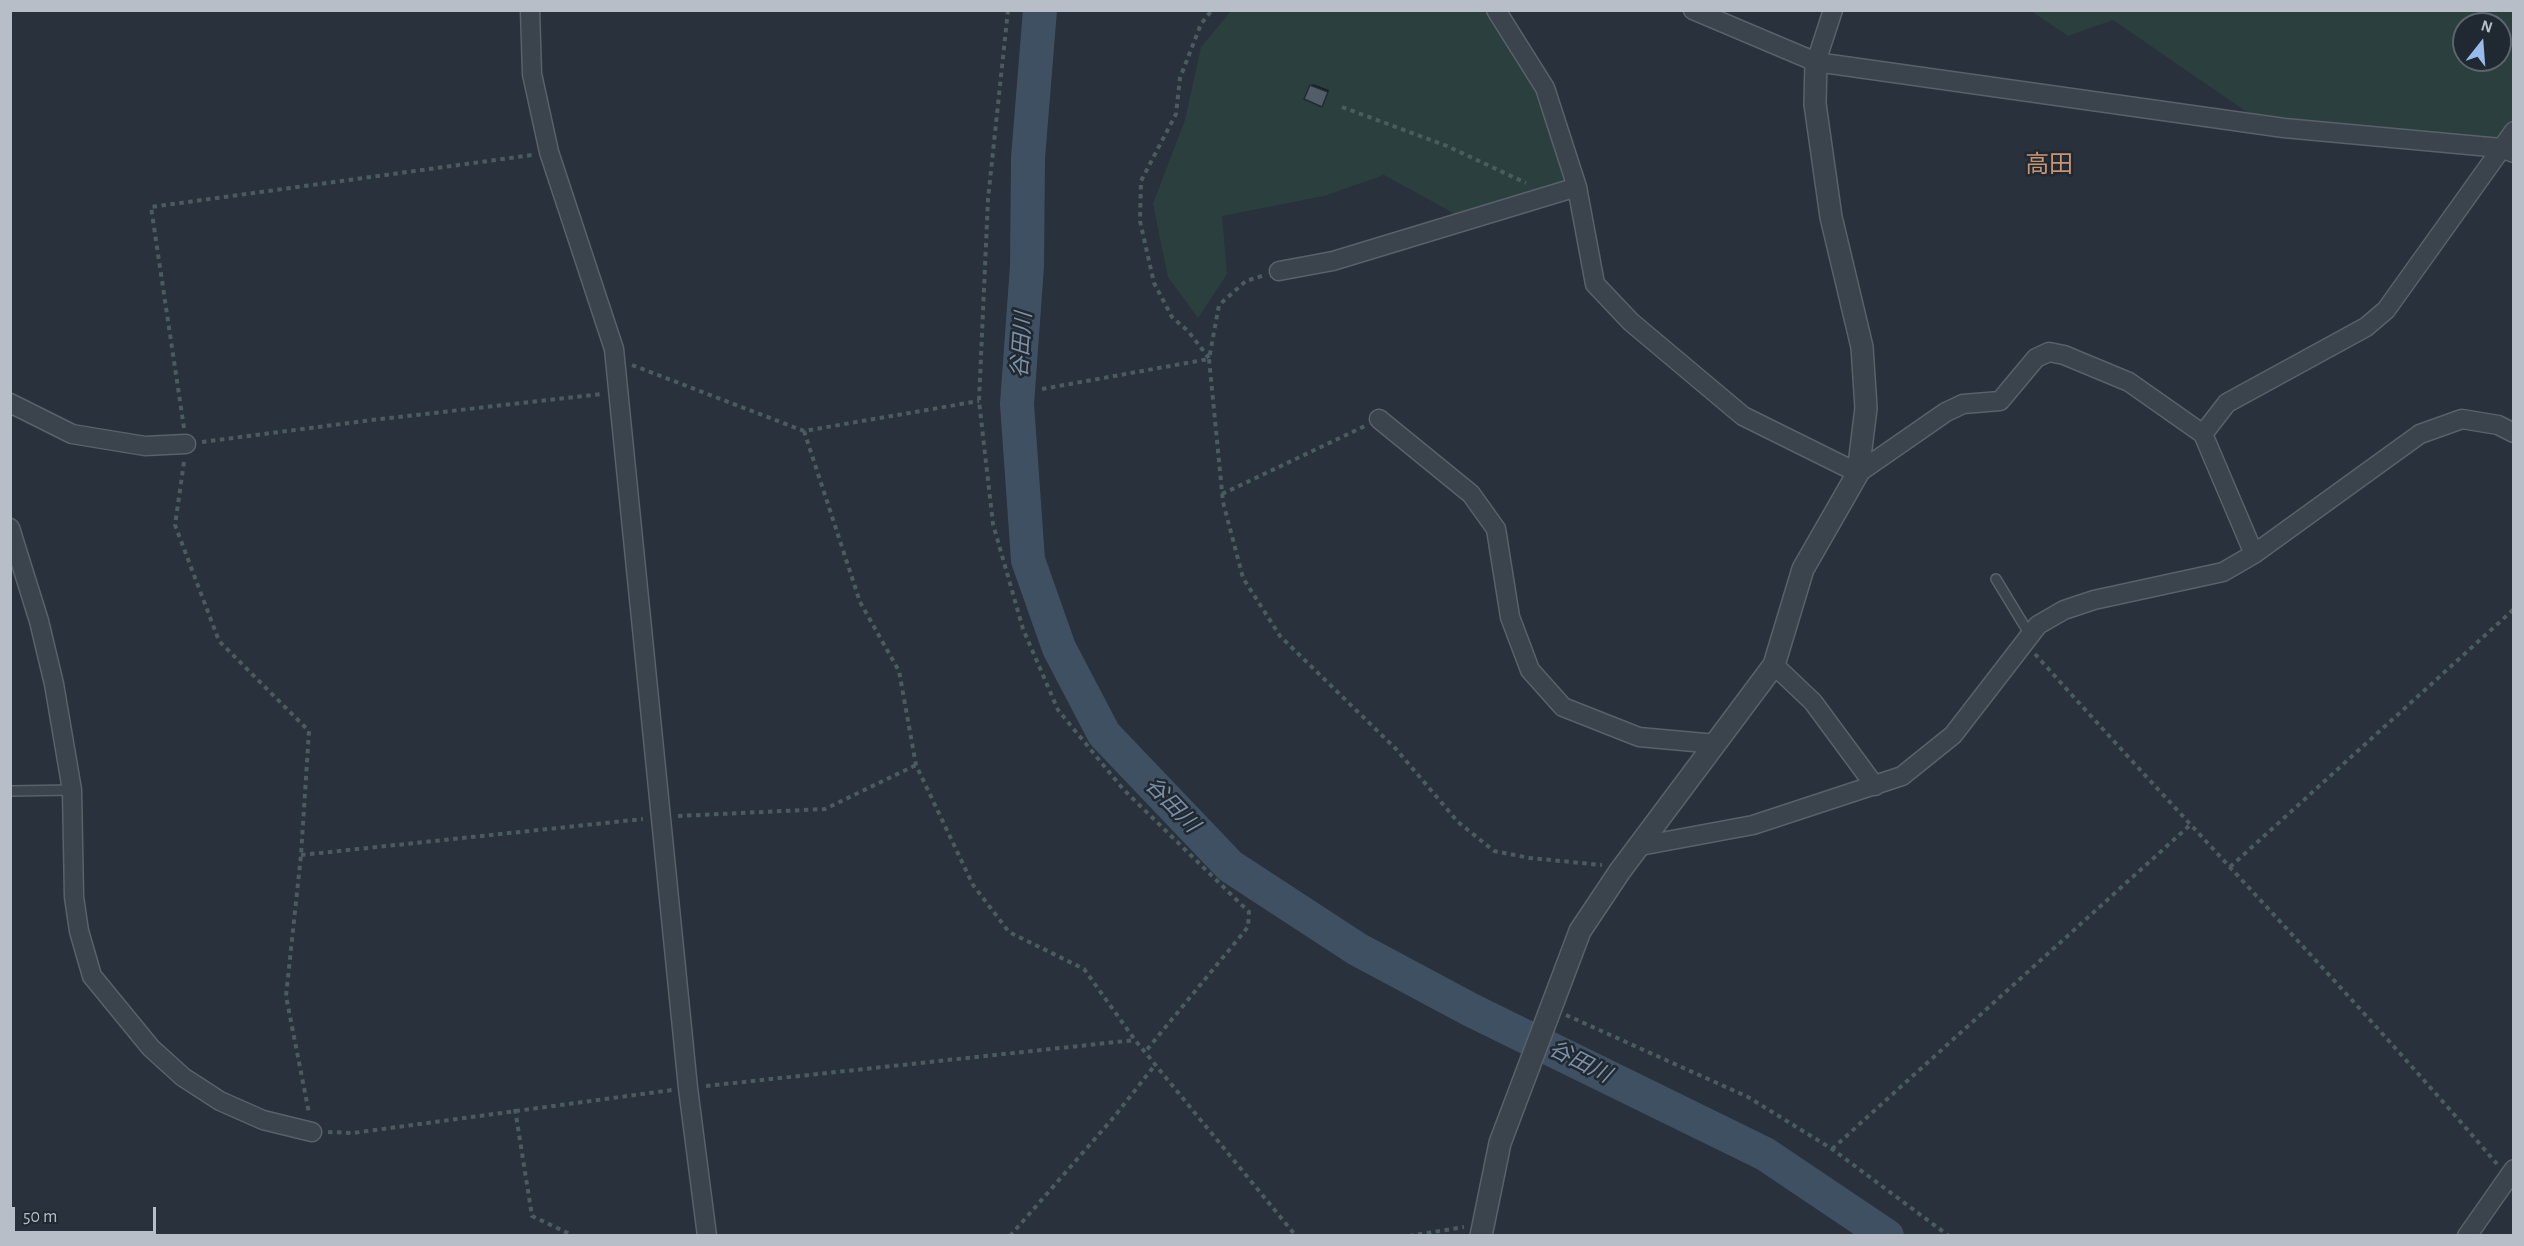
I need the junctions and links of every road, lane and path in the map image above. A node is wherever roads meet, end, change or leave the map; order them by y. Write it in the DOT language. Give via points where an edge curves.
graph roads {
  1 [pos="530,10"];
  2 [pos="1008,10"];
  3 [pos="1212,10"];
  4 [pos="1496,10"];
  5 [pos="1693,10"];
  6 [pos="1833,10"];
  7 [pos="1816,62"];
  8 [pos="1342,107"];
  9 [pos="2514,131"];
  10 [pos="2507,151"];
  11 [pos="549,152"];
  12 [pos="1577,186"];
  13 [pos="1551,195"];
  14 [pos="1279,272"];
  15 [pos="614,349"];
  16 [pos="1209,359"];
  17 [pos="1042,389"];
  18 [pos="618,392"];
  19 [pos="979,401"];
  20 [pos="10,403"];
  21 [pos="1379,419"];
  22 [pos="804,431"];
  23 [pos="2514,433"];
  24 [pos="2203,434"];
  25 [pos="186,444"];
  26 [pos="1858,473"];
  27 [pos="1222,494"];
  28 [pos="10,528"];
  29 [pos="2254,554"];
  30 [pos="1996,579"];
  31 [pos="2514,609"];
  32 [pos="2028,639"];
  33 [pos="1774,665"];
  34 [pos="1716,744"];
  35 [pos="916,765"];
  36 [pos="1875,786"];
  37 [pos="72,790"];
  38 [pos="10,791"];
  39 [pos="660,817"];
  40 [pos="2189,825"];
  41 [pos="1640,846"];
  42 [pos="301,855"];
  43 [pos="2230,867"];
  44 [pos="1620,871"];
  45 [pos="1552,1009"];
  46 [pos="1135,1040"];
  47 [pos="1145,1052"];
  48 [pos="1156,1065"];
  49 [pos="688,1088"];
  50 [pos="515,1109"];
  51 [pos="312,1132"];
  52 [pos="1832,1149"];
  53 [pos="2512,1176"];
  54 [pos="1481,1230"];
  55 [pos="574,1236"];
  56 [pos="707,1236"];
  57 [pos="1010,1236"];
  58 [pos="1296,1236"];
  59 [pos="1409,1236"];
  60 [pos="1949,1236"];
  61 [pos="2467,1236"];
  1 -- 11 [label="street" via="532,74"];
  2 -- 19 [label="path" via="988,199"];
  3 -- 16 [label="path" via="1201,24 1180,78 1176,114 1141,181 1140,221 1154,283 1172,317"];
  4 -- 12 [label="street" via="1545,88"];
  5 -- 7 [label="street"];
  6 -- 7 [label="street"];
  7 -- 10 [label="street" via="2284,128"];
  7 -- 26 [label="street" via="1815,104 1831,217 1862,347 1866,408"];
  8 -- 13 [label="path" via="1447,146"];
  9 -- 10 [label="street"];
  10 -- 24 [label="street" via="2386,310 2366,327 2226,404"];
  11 -- 15 [label="street"];
  11 -- 25 [label="path" via="151,207"];
  12 -- 13 [label="street"];
  12 -- 26 [label="street" via="1595,285 1630,322 1743,416"];
  13 -- 14 [label="street" via="1333,261"];
  14 -- 16 [label="path" via="1246,281 1220,305"];
  15 -- 18 [label="street"];
  15 -- 22 [label="path" via="627,363"];
  16 -- 17 [label="path"];
  16 -- 27 [label="path"];
  18 -- 25 [label="path"];
  18 -- 39 [label="street"];
  19 -- 22 [label="path"];
  19 -- 47 [label="path" via="993,524 1023,628 1058,710 1123,789 1249,912 1248,927"];
  20 -- 25 [label="street" via="72,434 145,446"];
  21 -- 27 [label="path"];
  21 -- 34 [label="street" via="1471,494 1496,529 1510,617 1530,670 1563,707 1639,737"];
  22 -- 35 [label="path" via="861,602 899,671"];
  23 -- 29 [label="street" via="2498,425 2462,419 2420,434"];
  24 -- 26 [label="street" via="2129,382 2049,352 2036,358 2000,401 1963,404 1946,412"];
  24 -- 29 [label="street"];
  25 -- 42 [label="path" via="175,525 219,641 309,731"];
  26 -- 33 [label="street" via="1803,569"];
  27 -- 44 [label="path" via="1243,578 1280,636 1396,749 1458,822 1494,851 1594,863"];
  28 -- 37 [label="street" via="54,684"];
  29 -- 32 [label="street" via="2223,572 2104,597 2064,610 2038,626"];
  30 -- 32 [label="lane"];
  31 -- 43 [label="path"];
  32 -- 36 [label="street" via="1953,735 1902,776"];
  32 -- 40 [label="path"];
  33 -- 34 [label="street"];
  33 -- 36 [label="street" via="1813,702"];
  34 -- 41 [label="street"];
  35 -- 39 [label="path" via="825,809"];
  35 -- 46 [label="path" via="973,885 1008,932 1084,969"];
  36 -- 41 [label="street" via="1753,825"];
  37 -- 38 [label="lane"];
  37 -- 51 [label="street" via="74,897 92,976 151,1048 183,1077 220,1101 263,1120"];
  39 -- 42 [label="path"];
  39 -- 49 [label="street"];
  40 -- 43 [label="path"];
  40 -- 52 [label="path"];
  41 -- 44 [label="street"];
  42 -- 51 [label="path" via="286,996"];
  43 -- 53 [label="path"];
  44 -- 45 [label="street" via="1580,931"];
  45 -- 52 [label="path" via="1749,1097"];
  45 -- 54 [label="street" via="1500,1143"];
  46 -- 47 [label="path"];
  46 -- 49 [label="path"];
  47 -- 48 [label="path"];
  48 -- 57 [label="path"];
  48 -- 58 [label="path"];
  49 -- 50 [label="path"];
  49 -- 56 [label="street"];
  50 -- 51 [label="path" via="353,1133"];
  50 -- 55 [label="path" via="532,1216"];
  52 -- 60 [label="path"];
  53 -- 61 [label="street"];
  54 -- 59 [label="path"];
}
